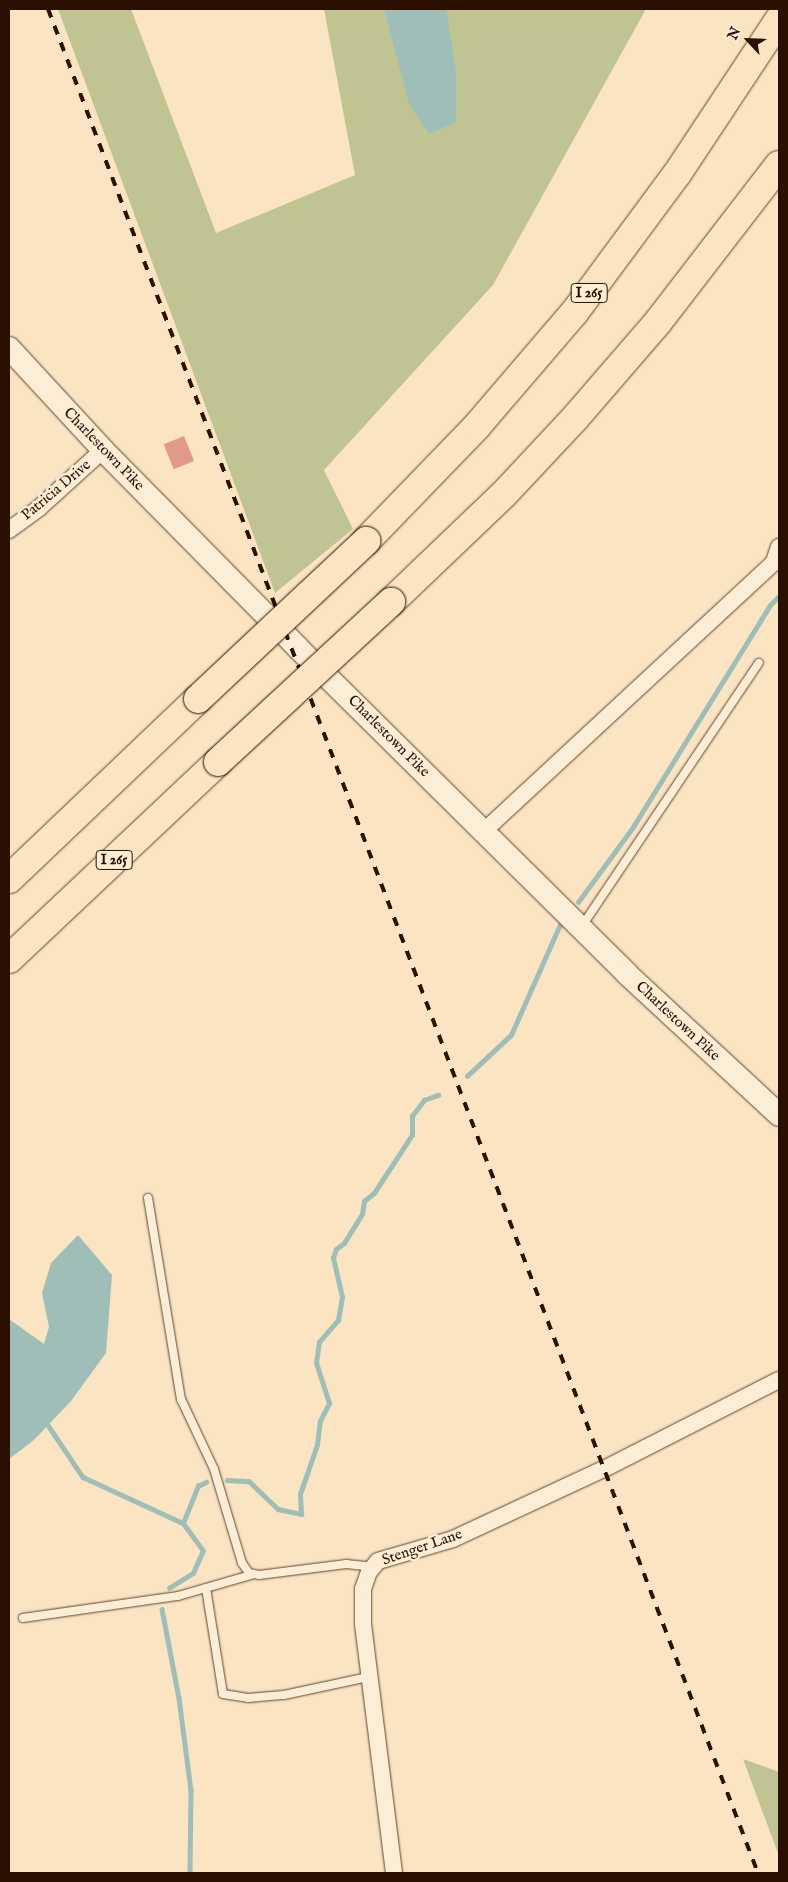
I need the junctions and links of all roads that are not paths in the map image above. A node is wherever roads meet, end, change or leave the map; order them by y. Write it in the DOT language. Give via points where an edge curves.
graph roads {
  1 [pos="779,20"];
  2 [pos="779,166"];
  3 [pos="9,348"];
  4 [pos="103,450"];
  5 [pos="9,530"];
  6 [pos="779,547"];
  7 [pos="759,664"];
  8 [pos="484,831"];
  9 [pos="9,879"];
  10 [pos="581,928"];
  11 [pos="9,959"];
  12 [pos="779,1115"];
  13 [pos="148,1198"];
  14 [pos="779,1380"];
  15 [pos="373,1567"];
  16 [pos="254,1574"];
  17 [pos="206,1588"];
  18 [pos="23,1618"];
  19 [pos="368,1677"];
  20 [pos="394,1873"];
  1 -- 9 [label="highway, I 265, bridge" via="677,174 574,313 478,426 366,541"];
  2 -- 11 [label="highway, I 265, bridge" via="658,322 504,494"];
  3 -- 4 [label="street, Charlestown Pike"];
  4 -- 5 [label="street, Patricia Drive" via="39,508"];
  4 -- 8 [label="street, Charlestown Pike"];
  6 -- 8 [label="street" via="774,562"];
  7 -- 10 [label="lane"];
  8 -- 10 [label="street, Charlestown Pike"];
  10 -- 12 [label="street, Charlestown Pike"];
  13 -- 16 [label="lane" via="181,1399 214,1469 242,1563 249,1573"];
  14 -- 15 [label="street, Stenger Lane" via="604,1469 462,1535 395,1554 378,1561"];
  15 -- 16 [label="lane" via="346,1564"];
  15 -- 19 [label="street, Stenger Lane" via="363,1589"];
  16 -- 17 [label="lane"];
  17 -- 18 [label="lane" via="158,1599"];
  17 -- 19 [label="lane" via="223,1694 248,1698 284,1695"];
  19 -- 20 [label="street, Stenger Lane"];
}
